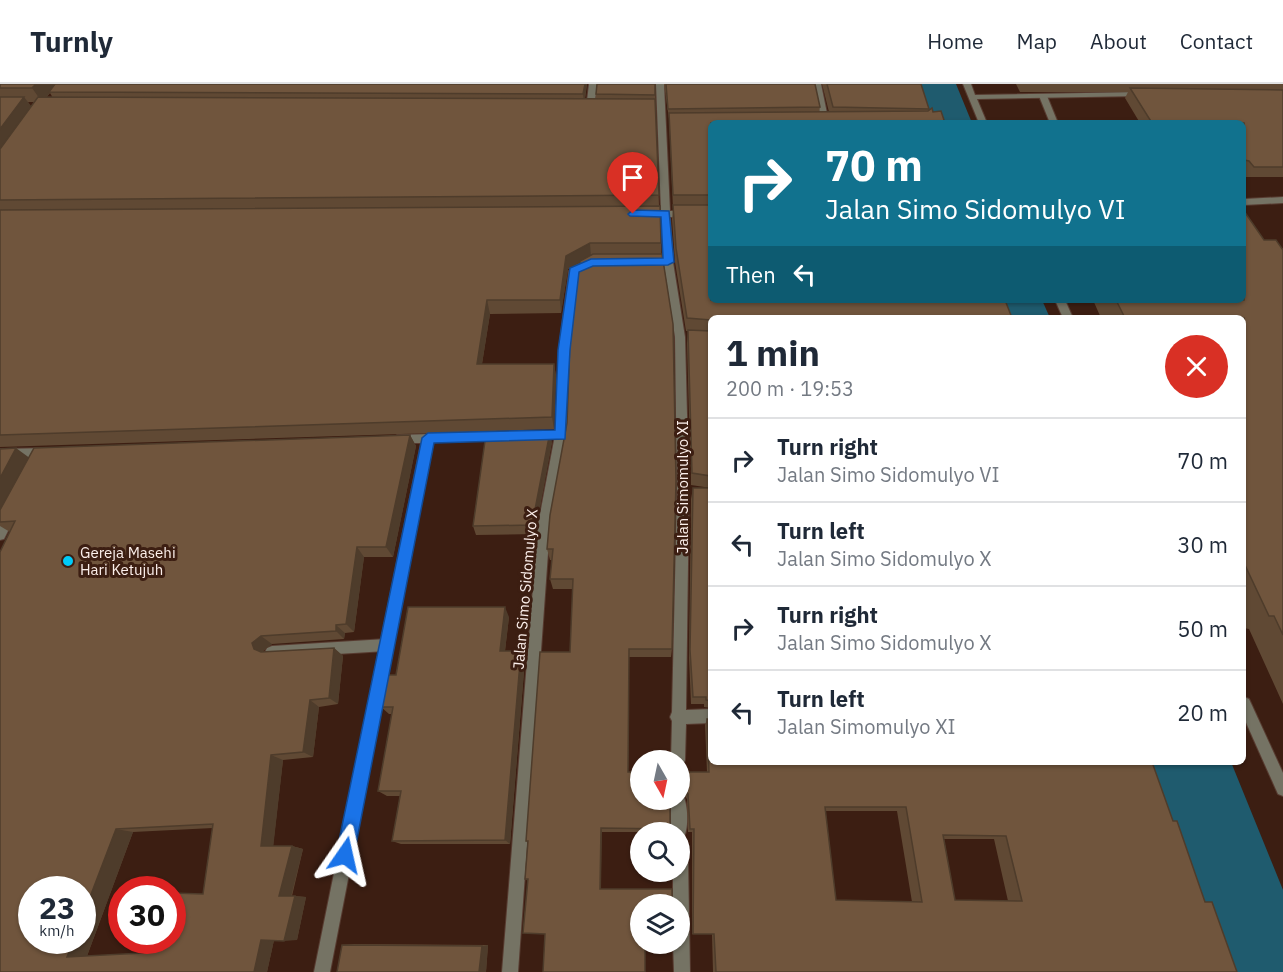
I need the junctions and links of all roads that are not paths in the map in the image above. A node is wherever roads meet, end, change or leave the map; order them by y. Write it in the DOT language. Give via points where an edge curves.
graph roads {
  1 [pos="592,84"];
  2 [pos="660,84"];
  3 [pos="817,84"];
  4 [pos="967,84"];
  5 [pos="1149,94"];
  6 [pos="1042,96"];
  7 [pos="973,97"];
  8 [pos="601,109"];
  9 [pos="648,109"];
  10 [pos="660,109"];
  11 [pos="826,120"];
  12 [pos="982,120"];
  13 [pos="1053,120"];
  14 [pos="660,123"];
  15 [pos="670,123"];
  16 [pos="1283,201"];
  17 [pos="1246,202"];
  18 [pos="665,213"];
  19 [pos="633,214"];
  20 [pos="708,214"];
  21 [pos="636,261"];
  22 [pos="602,262"];
  23 [pos="668,262"];
  24 [pos="517,436"];
  25 [pos="428,438"];
  26 [pos="382,440"];
  27 [pos="0,454"];
  28 [pos="45,456"];
  29 [pos="16,504"];
  30 [pos="0,535"];
  31 [pos="386,645"];
  32 [pos="272,652"];
  33 [pos="1246,708"];
  34 [pos="708,716"];
  35 [pos="677,717"];
  36 [pos="678,750"];
  37 [pos="1283,789"];
  38 [pos="680,882"];
  39 [pos="322,972"];
  40 [pos="510,972"];
  41 [pos="682,972"];
  1 -- 8 [label="street" via="587,109"];
  2 -- 10 [label="street, Jalan Simomulyo XI"];
  3 -- 11 [label="street"];
  4 -- 7 [label="street"];
  5 -- 6 [label="street"];
  6 -- 7 [label="street"];
  6 -- 13 [label="street"];
  7 -- 12 [label="street"];
  9 -- 10 [label="street"];
  10 -- 14 [label="street, Jalan Simomulyo XI"];
  14 -- 15 [label="street"];
  14 -- 18 [label="street, Jalan Simomulyo XI"];
  16 -- 17 [label="street"];
  18 -- 19 [label="street"];
  18 -- 20 [label="street"];
  18 -- 23 [label="street, Jalan Simomulyo XI"];
  21 -- 23 [label="street"];
  22 -- 40 [label="street, Jalan Simo Sidomulyo X" via="574,270 555,435 553,488 544,525"];
  23 -- 35 [label="street, Jalan Simomulyo XI" via="686,337 688,492"];
  24 -- 25 [label="street"];
  25 -- 26 [label="street"];
  25 -- 31 [label="street"];
  27 -- 28 [label="street"];
  29 -- 30 [label="street"];
  31 -- 32 [label="street"];
  31 -- 39 [label="street"];
  33 -- 37 [label="street"];
  34 -- 35 [label="street"];
  35 -- 36 [label="street, Jalan Simomulyo XI"];
  38 -- 41 [label="street"];
}
